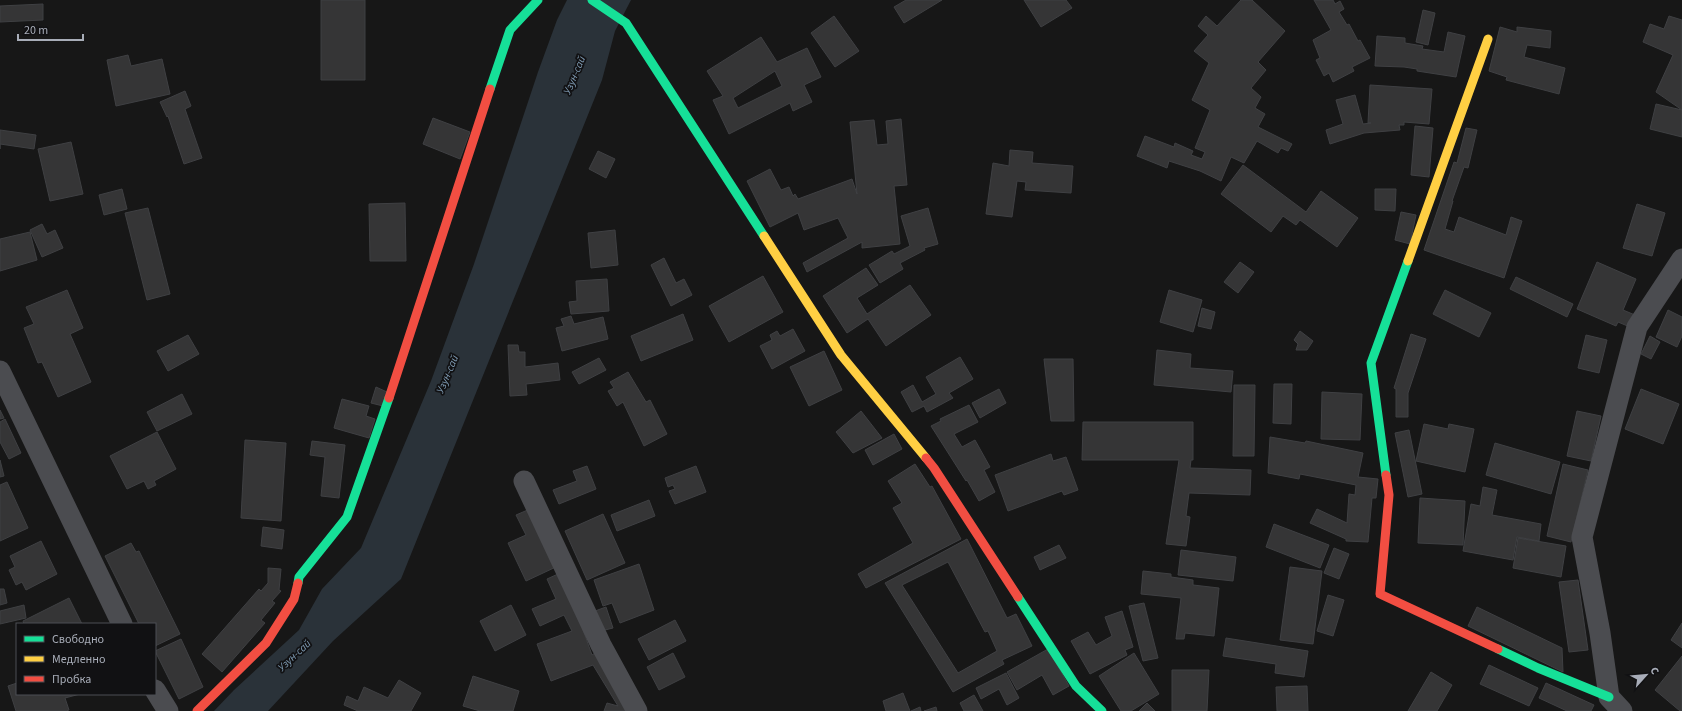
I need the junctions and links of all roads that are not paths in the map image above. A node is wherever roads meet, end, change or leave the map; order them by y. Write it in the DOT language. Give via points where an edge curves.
graph roads {
  1 [pos="538,0"];
  2 [pos="592,0"];
  3 [pos="1488,39"];
  4 [pos="1682,258"];
  5 [pos="0,371"];
  6 [pos="524,481"];
  7 [pos="122,623"];
  8 [pos="156,692"];
  9 [pos="1616,704"];
  10 [pos="168,711"];
  11 [pos="197,711"];
  12 [pos="637,711"];
  13 [pos="1102,711"];
  1 -- 11 [label="street" via="510,30 347,517 299,577 294,599 266,643"];
  2 -- 13 [label="street" via="626,23 841,355 934,468 1076,686"];
  3 -- 9 [label="street" via="1372,363 1389,496 1380,594"];
  4 -- 9 [label="street" via="1637,327 1582,538"];
  5 -- 7 [label="street"];
  6 -- 12 [label="street" via="601,645"];
  8 -- 10 [label="street"];
}
